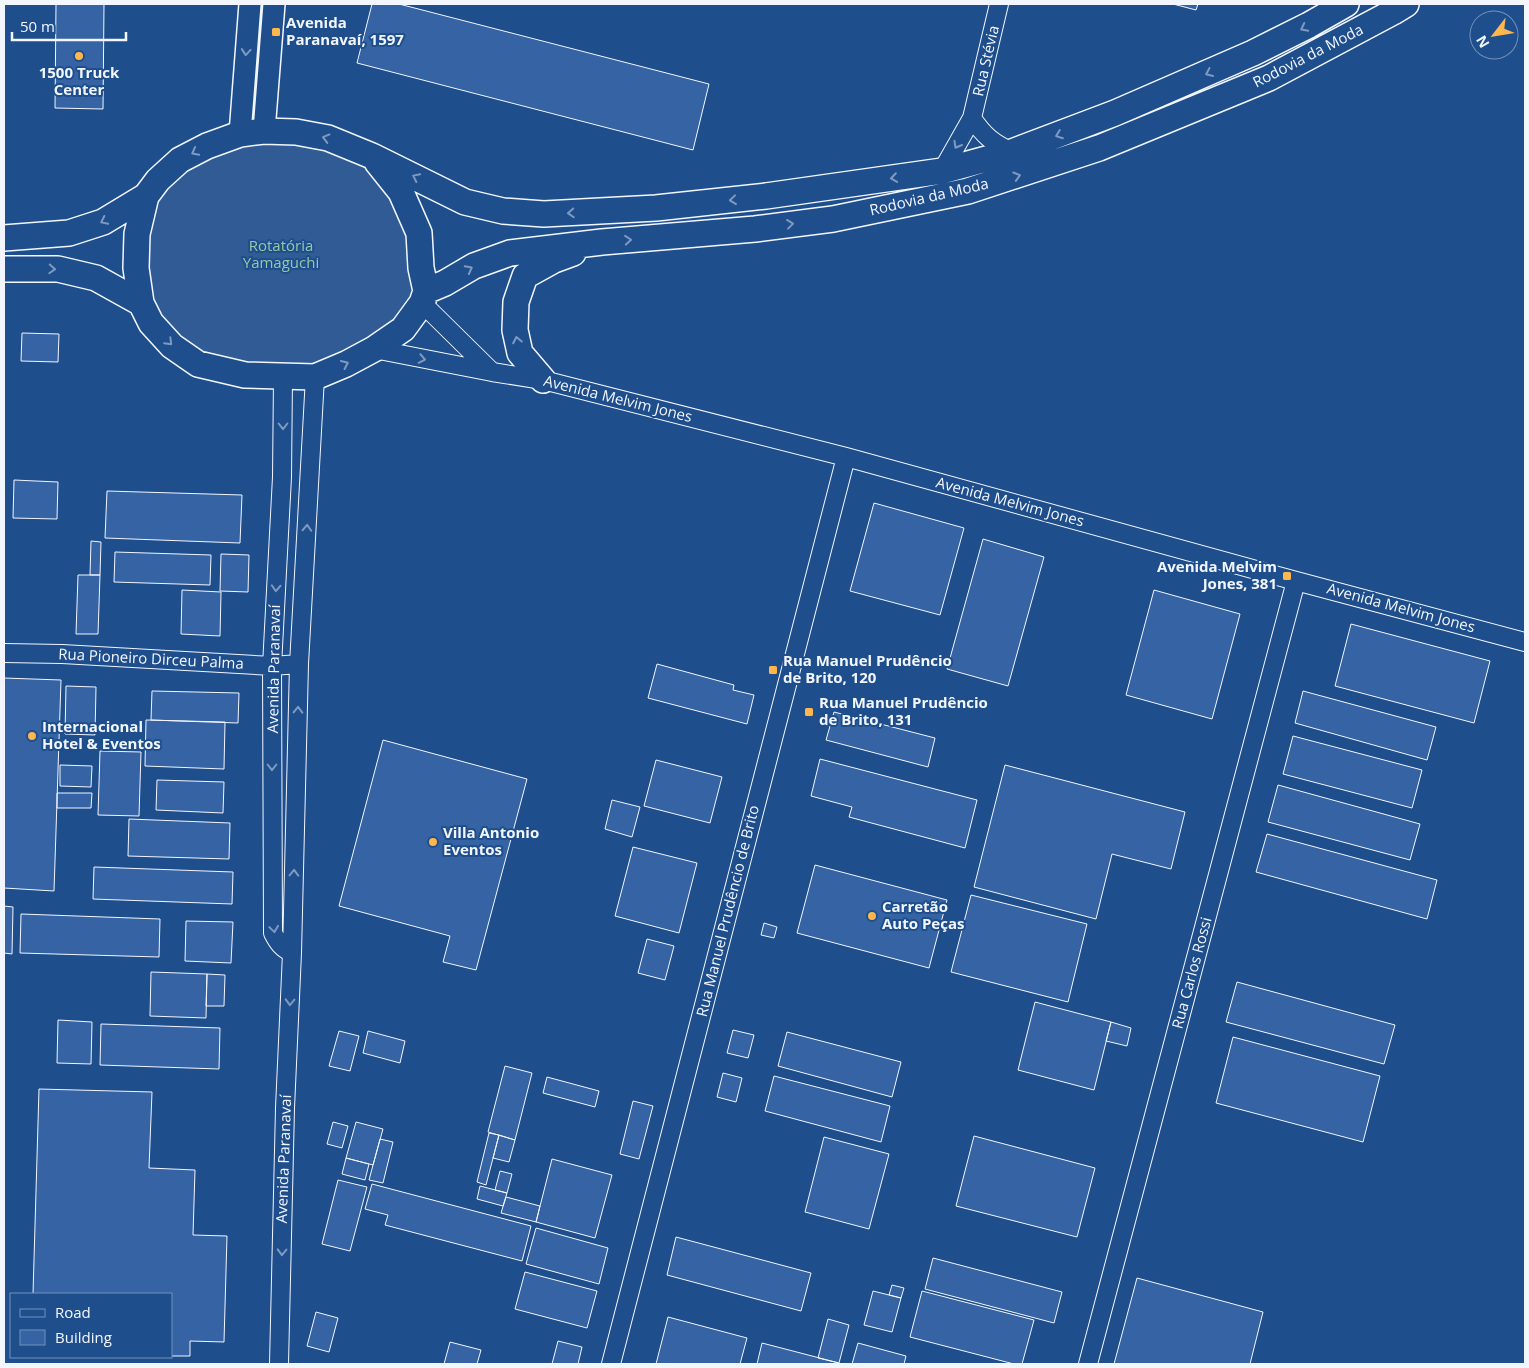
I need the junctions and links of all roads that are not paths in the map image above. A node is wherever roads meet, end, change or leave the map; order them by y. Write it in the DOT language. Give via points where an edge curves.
graph roads {
  1 [pos="250,4"];
  2 [pos="274,4"];
  3 [pos="999,4"];
  4 [pos="1346,4"];
  5 [pos="1406,4"];
  6 [pos="972,118"];
  7 [pos="264,131"];
  8 [pos="240,134"];
  9 [pos="1012,152"];
  10 [pos="372,156"];
  11 [pos="942,171"];
  12 [pos="146,196"];
  13 [pos="4,238"];
  14 [pos="602,242"];
  15 [pos="4,269"];
  16 [pos="424,297"];
  17 [pos="141,303"];
  18 [pos="374,349"];
  19 [pos="492,372"];
  20 [pos="283,377"];
  21 [pos="315,377"];
  22 [pos="543,380"];
  23 [pos="846,457"];
  24 [pos="1296,581"];
  25 [pos="1525,642"];
  26 [pos="4,653"];
  27 [pos="299,664"];
  28 [pos="272,666"];
  29 [pos="292,953"];
  30 [pos="279,1364"];
  31 [pos="611,1364"];
  32 [pos="1088,1364"];
  1 -- 8 [label="main road, one-way"];
  2 -- 7 [label="main road"];
  3 -- 6 [label="street, Rua Stévia"];
  4 -- 9 [label="highway, Rodovia da Moda, one-way" via="1200,77 1115,114"];
  14 -- 5 [label="highway, Rodovia da Moda, one-way" via="823,220 968,191 1099,148 1269,78"];
  6 -- 9 [label="street" via="994,143"];
  6 -- 11 [label="street, Rua Stévia, one-way"];
  7 -- 8 [label="highway"];
  10 -- 7 [label="highway, one-way" via="328,138"];
  8 -- 12 [label="highway, one-way" via="180,160"];
  9 -- 11 [label="highway, Rodovia da Moda"];
  11 -- 10 [label="highway, Rodovia da Moda, one-way" via="656,208 544,214 504,211 465,202"];
  10 -- 16 [label="highway" via="401,192 419,233"];
  12 -- 13 [label="highway, one-way" via="103,222 69,233"];
  12 -- 17 [label="highway" via="137,234 136,268"];
  16 -- 14 [label="highway, Rodovia da Moda, one-way" via="474,266 510,254"];
  22 -- 14 [label="highway, one-way" via="520,352 516,330 516,302 525,276 554,260"];
  15 -- 17 [label="highway, one-way" via="58,269 96,278"];
  16 -- 18 [label="highway" via="403,329"];
  16 -- 19 [label="street"];
  17 -- 20 [label="highway, one-way" via="151,323 172,346 198,364 245,376"];
  18 -- 19 [label="street, Avenida Melvim Jones, one-way"];
  21 -- 18 [label="highway, one-way"];
  19 -- 22 [label="street, Avenida Melvim Jones"];
  20 -- 21 [label="highway"];
  20 -- 28 [label="street, Avenida Paranavaí, one-way" via="282,477"];
  27 -- 21 [label="street, Avenida Paranavaí, one-way"];
  22 -- 23 [label="street, Avenida Melvim Jones"];
  23 -- 24 [label="street, Avenida Melvim Jones"];
  23 -- 31 [label="street, Rua Manuel Prudêncio de Brito"];
  24 -- 25 [label="street, Avenida Melvim Jones"];
  24 -- 32 [label="street, Rua Carlos Rossi"];
  26 -- 28 [label="street, Rua Pioneiro Dirceu Palma"];
  27 -- 28 [label="street, Rua Pioneiro Dirceu Palma"];
  29 -- 27 [label="street, Avenida Paranavaí, one-way"];
  28 -- 29 [label="street, Avenida Paranavaí, one-way" via="273,933 278,943"];
  29 -- 30 [label="street, Avenida Paranavaí, one-way"];
}
